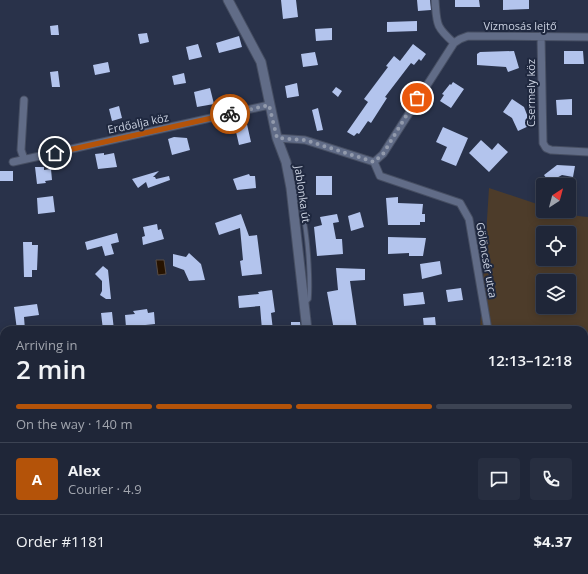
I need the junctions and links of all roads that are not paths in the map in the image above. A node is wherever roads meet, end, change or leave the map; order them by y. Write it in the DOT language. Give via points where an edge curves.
graph roads {
  1 [pos="228,0"];
  2 [pos="435,0"];
  3 [pos="541,36"];
  4 [pos="588,37"];
  5 [pos="454,43"];
  6 [pos="24,100"];
  7 [pos="269,105"];
  8 [pos="277,138"];
  9 [pos="588,152"];
  10 [pos="24,159"];
  11 [pos="13,162"];
  12 [pos="374,162"];
  13 [pos="307,326"];
  14 [pos="487,326"];
  1 -- 7 [label="street, Jablonka út" via="261,62"];
  2 -- 5 [label="street" via="436,24"];
  3 -- 4 [label="street, Vízmosás lejtő"];
  3 -- 5 [label="street, Vízmosás lejtő" via="468,36"];
  3 -- 9 [label="street, Csermely köz" via="543,143 546,148"];
  5 -- 12 [label="street" via="383,154"];
  6 -- 10 [label="street" via="21,150"];
  7 -- 8 [label="street, Jablonka út"];
  7 -- 10 [label="street, Erdőalja köz"];
  8 -- 12 [label="street" via="305,140"];
  8 -- 13 [label="street, Jablonka út" via="286,162 291,188"];
  10 -- 11 [label="street, Erdőalja köz"];
  12 -- 14 [label="street, Gölöncsér utca" via="380,176 460,203 469,219"];
}
